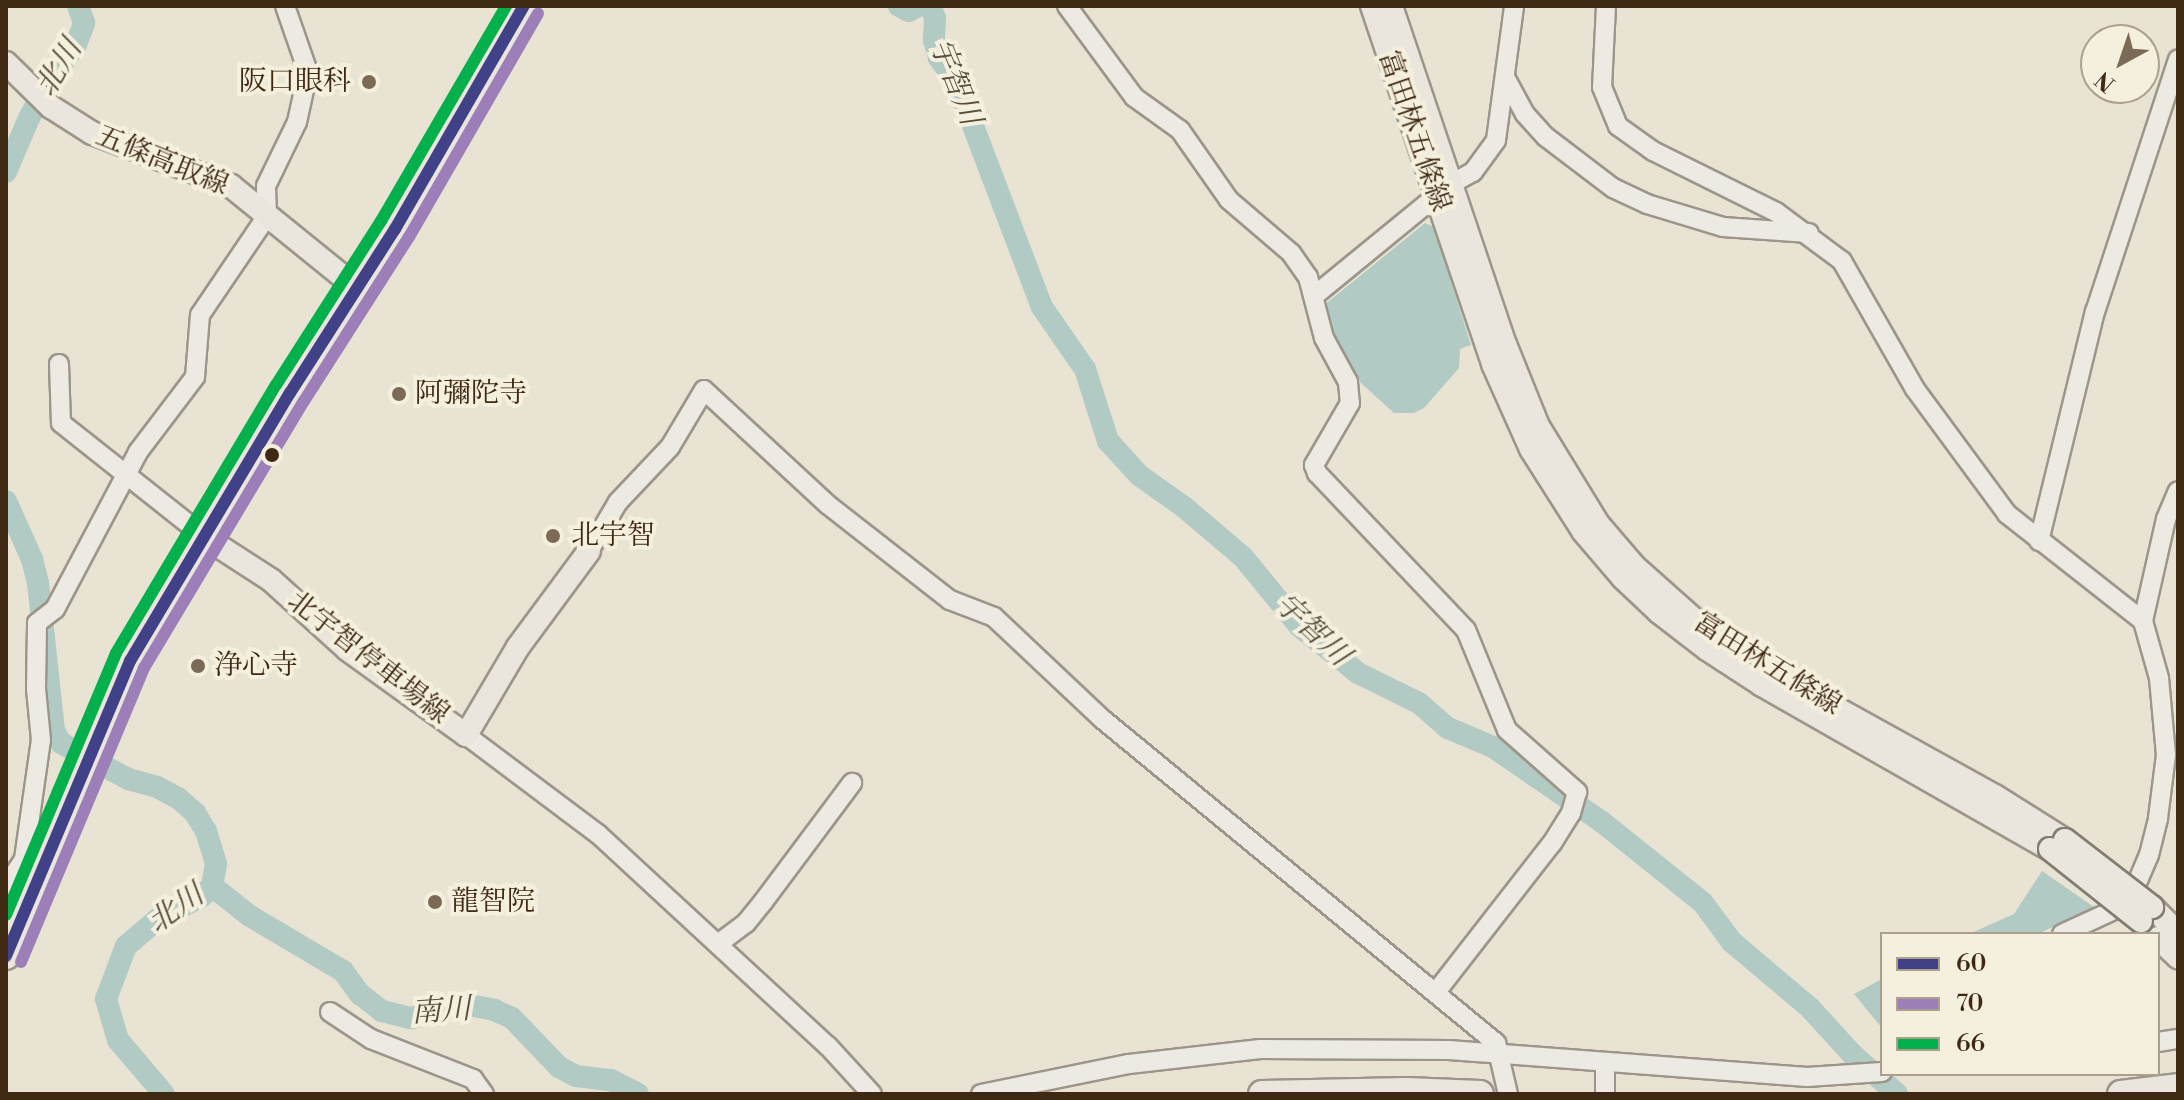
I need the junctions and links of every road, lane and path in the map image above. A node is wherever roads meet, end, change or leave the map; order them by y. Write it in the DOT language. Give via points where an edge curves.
graph roads {
  1 [pos="285,6"];
  2 [pos="524,6"];
  3 [pos="1067,6"];
  4 [pos="1372,6"];
  5 [pos="1391,6"];
  6 [pos="1514,6"];
  7 [pos="1606,6"];
  8 [pos="2178,59"];
  9 [pos="6,63"];
  10 [pos="1505,77"];
  11 [pos="1443,190"];
  12 [pos="267,216"];
  13 [pos="1809,233"];
  14 [pos="357,288"];
  15 [pos="1314,296"];
  16 [pos="59,364"];
  17 [pos="128,477"];
  18 [pos="2178,491"];
  19 [pos="206,538"];
  20 [pos="2039,541"];
  21 [pos="589,551"];
  22 [pos="2143,621"];
  23 [pos="466,735"];
  24 [pos="852,783"];
  25 [pos="6,886"];
  26 [pos="6,892"];
  27 [pos="29,907"];
  28 [pos="2151,925"];
  29 [pos="2066,932"];
  30 [pos="2178,933"];
  31 [pos="2160,936"];
  32 [pos="718,944"];
  33 [pos="6,956"];
  34 [pos="2178,957"];
  35 [pos="1436,992"];
  36 [pos="330,1012"];
  37 [pos="1501,1055"];
  38 [pos="1605,1062"];
  39 [pos="1880,1072"];
  40 [pos="1805,1085"];
  41 [pos="2178,1087"];
  42 [pos="484,1094"];
  43 [pos="872,1094"];
  44 [pos="981,1094"];
  45 [pos="1262,1094"];
  46 [pos="1480,1094"];
  47 [pos="1508,1094"];
  48 [pos="1605,1094"];
  49 [pos="2121,1094"];
  1 -- 12 [label="street" via="308,72 297,122 266,186"];
  2 -- 14 [label="highway"];
  3 -- 15 [label="street" via="1134,97 1180,130 1229,200 1291,253"];
  4 -- 11 [label="main road, 富田林五條線"];
  5 -- 11 [label="main road, 富田林五條線"];
  6 -- 10 [label="street"];
  7 -- 13 [label="street" via="1602,87 1618,126 1653,151"];
  8 -- 20 [label="street" via="2095,312"];
  9 -- 12 [label="main road, 五條高取線" via="43,100 114,143 231,186"];
  10 -- 11 [label="street" via="1496,140 1473,172"];
  10 -- 13 [label="street" via="1525,114 1546,137 1613,188 1723,227"];
  11 -- 15 [label="street"];
  11 -- 28 [label="main road, 富田林五條線, bridge" via="1538,426 1598,524 1634,566 1719,640 1995,796"];
  12 -- 14 [label="main road, 五條高取線"];
  12 -- 17 [label="street" via="200,315 195,377 138,452"];
  13 -- 20 [label="street" via="1842,261 1925,404 2007,514"];
  14 -- 19 [label="highway"];
  15 -- 35 [label="street" via="1324,338 1348,382 1350,403 1314,465 1317,473 1466,630 1507,730 1577,792 1552,843"];
  16 -- 17 [label="street" via="61,423"];
  17 -- 19 [label="street"];
  17 -- 25 [label="street" via="55,609 37,623 41,740 24,859"];
  18 -- 22 [label="street" via="2166,519"];
  19 -- 23 [label="main road, 北宇智停車場線" via="271,580 347,649"];
  19 -- 27 [label="highway" via="130,661"];
  20 -- 22 [label="street"];
  21 -- 23 [label="main road, 北宇智停車場線" via="518,647"];
  21 -- 35 [label="street" via="618,502 670,447 704,390 827,504 950,600 994,617 1101,718"];
  22 -- 29 [label="street" via="2159,678 2166,755 2149,855 2137,883 2116,909"];
  23 -- 32 [label="street" via="598,834"];
  24 -- 32 [label="street" via="746,923"];
  26 -- 27 [label="street"];
  27 -- 33 [label="highway"];
  28 -- 30 [label="main road, 富田林五條線"];
  31 -- 34 [label="main road, 富田林五條線"];
  32 -- 43 [label="street"];
  35 -- 37 [label="street" via="1496,1043"];
  36 -- 42 [label="street" via="371,1039 473,1079"];
  37 -- 38 [label="street"];
  37 -- 44 [label="street" via="1345,1048 1223,1051"];
  37 -- 47 [label="street"];
  38 -- 40 [label="street"];
  38 -- 48 [label="street"];
  39 -- 40 [label="street" via="1832,1076"];
  41 -- 49 [label="highway"];
  45 -- 46 [label="highway"];
}
